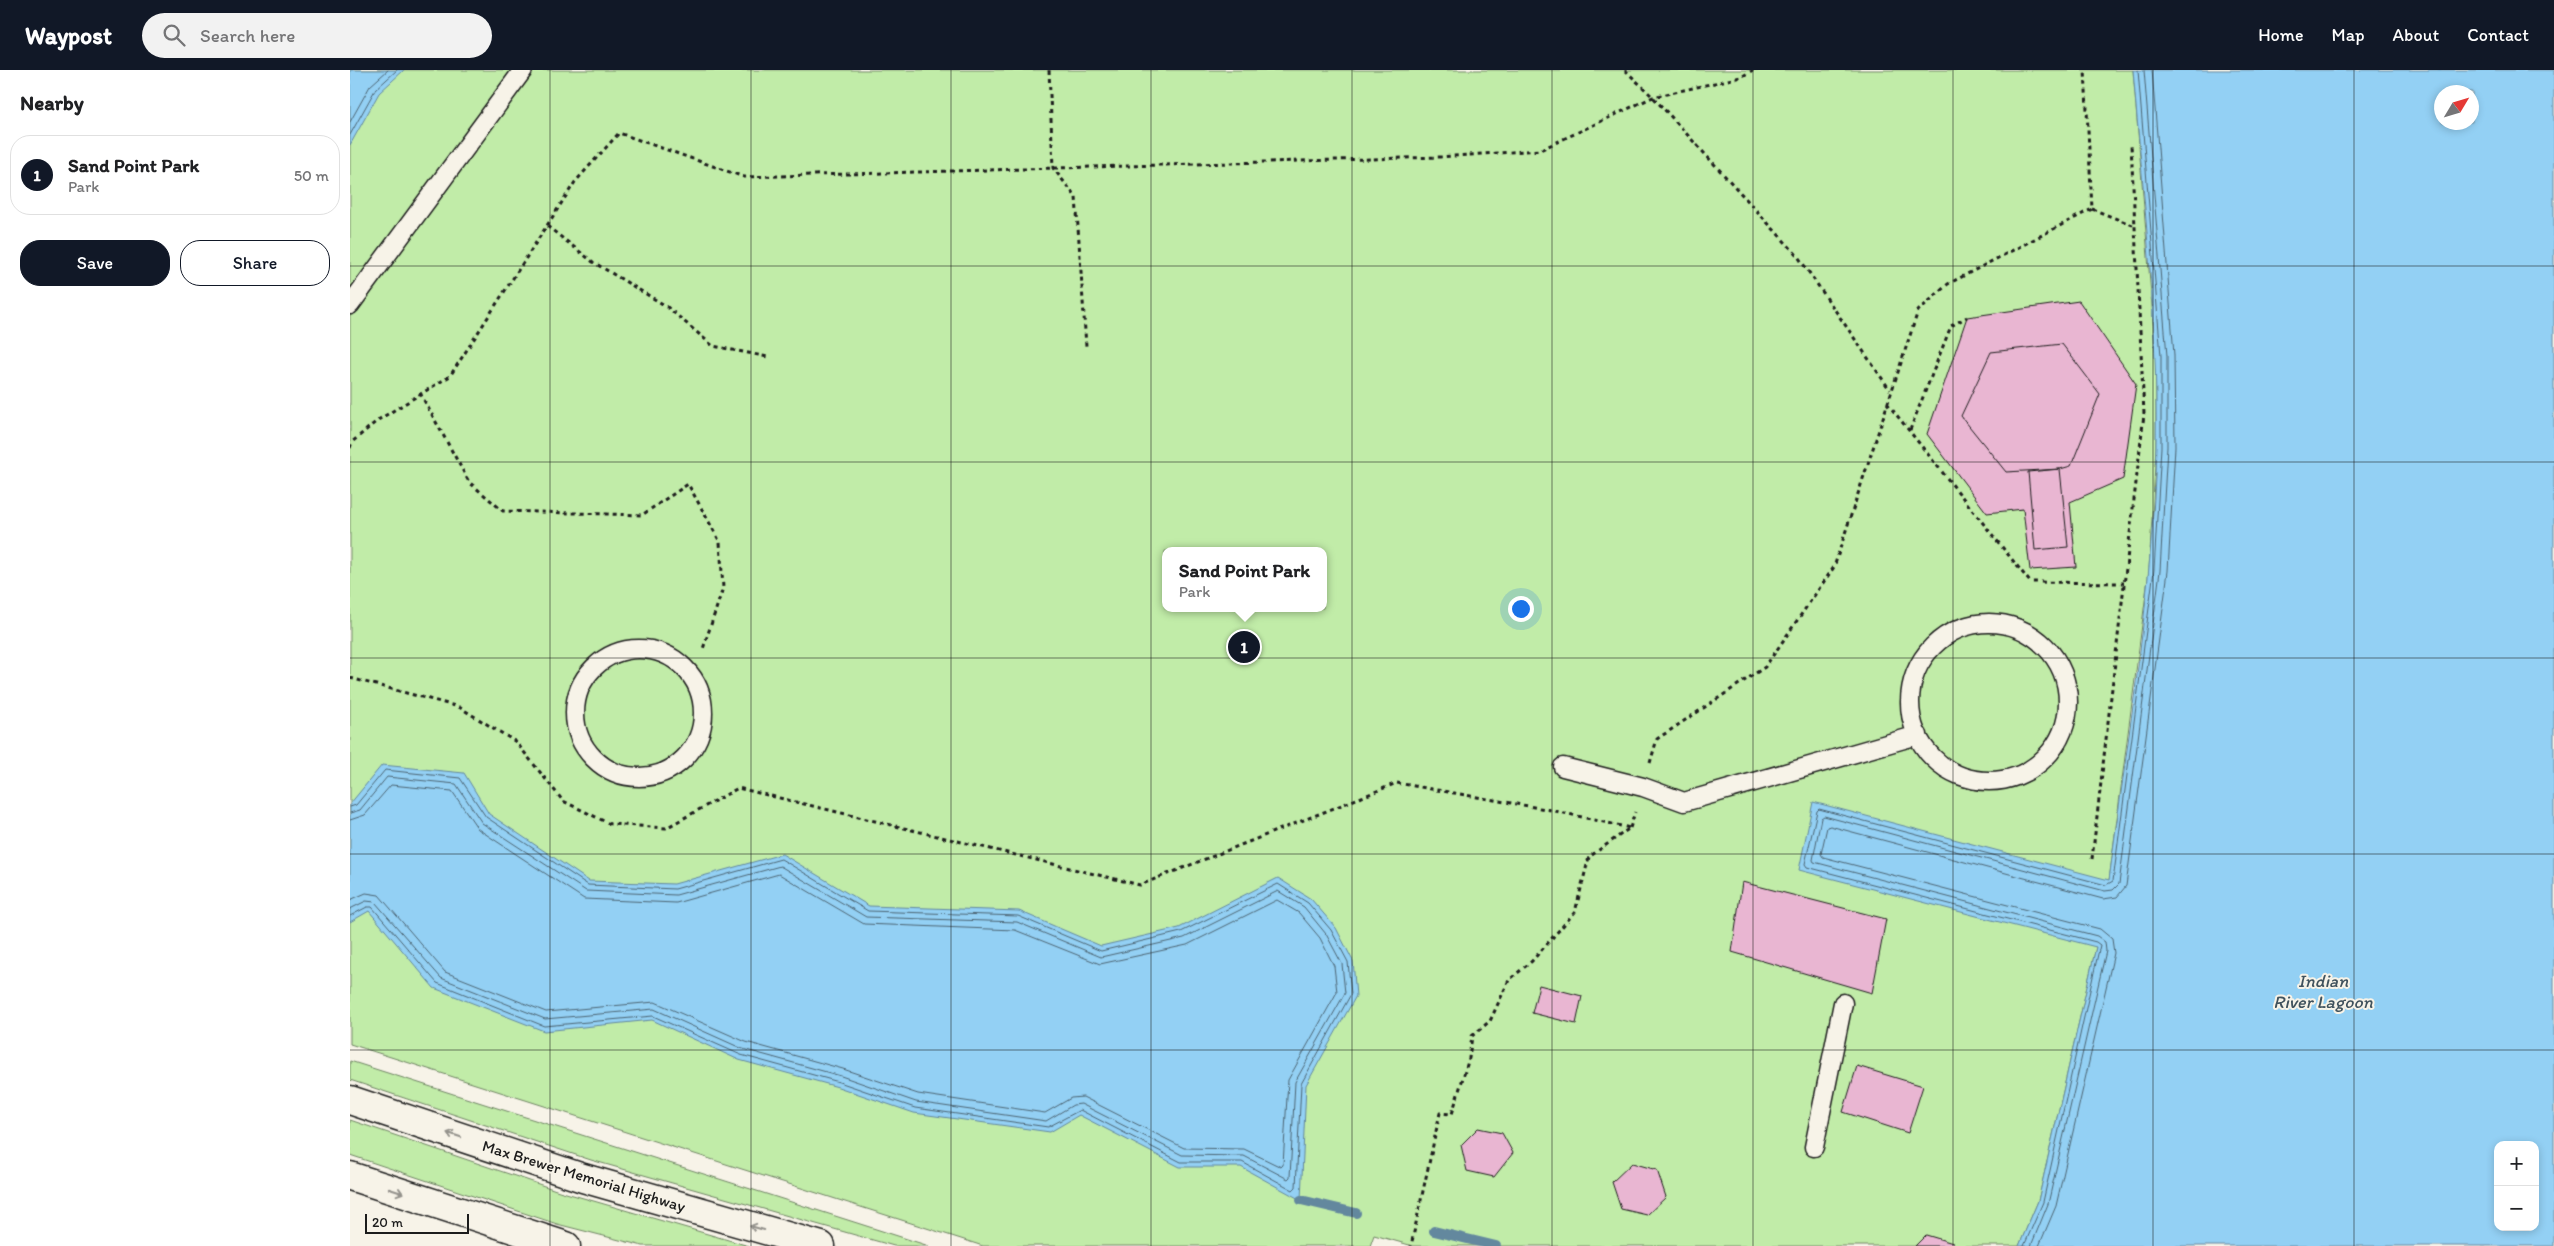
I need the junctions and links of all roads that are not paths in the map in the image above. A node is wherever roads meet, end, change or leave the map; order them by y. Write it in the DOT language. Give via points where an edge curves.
graph roads {
  1 [pos="523,70"];
  2 [pos="350,305"];
  3 [pos="1918,735"];
  4 [pos="592,756"];
  5 [pos="1563,767"];
  6 [pos="1843,1003"];
  7 [pos="350,1100"];
  8 [pos="1814,1147"];
  9 [pos="350,1176"];
  10 [pos="566,1246"];
  11 [pos="820,1246"];
  1 -- 2 [label="lane"];
  3 -- 3 [label="lane" via="1938,763 1960,776 1985,782 2011,779 2034,768 2053,750 2064,727 2067,710 2064,676 2051,654 2032,636 2008,625 1982,623 1956,630 1934,645 1918,666 1911,692 1912,718"];
  3 -- 5 [label="lane" via="1684,802 1643,787"];
  4 -- 4 [label="lane" via="608,770 650,777 670,770 687,757 701,732 704,718 703,697 694,677 680,662 660,651 640,648 618,651 600,661 586,676 576,696 574,717 580,738"];
  6 -- 8 [label="lane"];
  11 -- 7 [label="main road, Max Brewer Memorial Highway, one-way" via="584,1178"];
  9 -- 10 [label="main road, one-way"];
}
